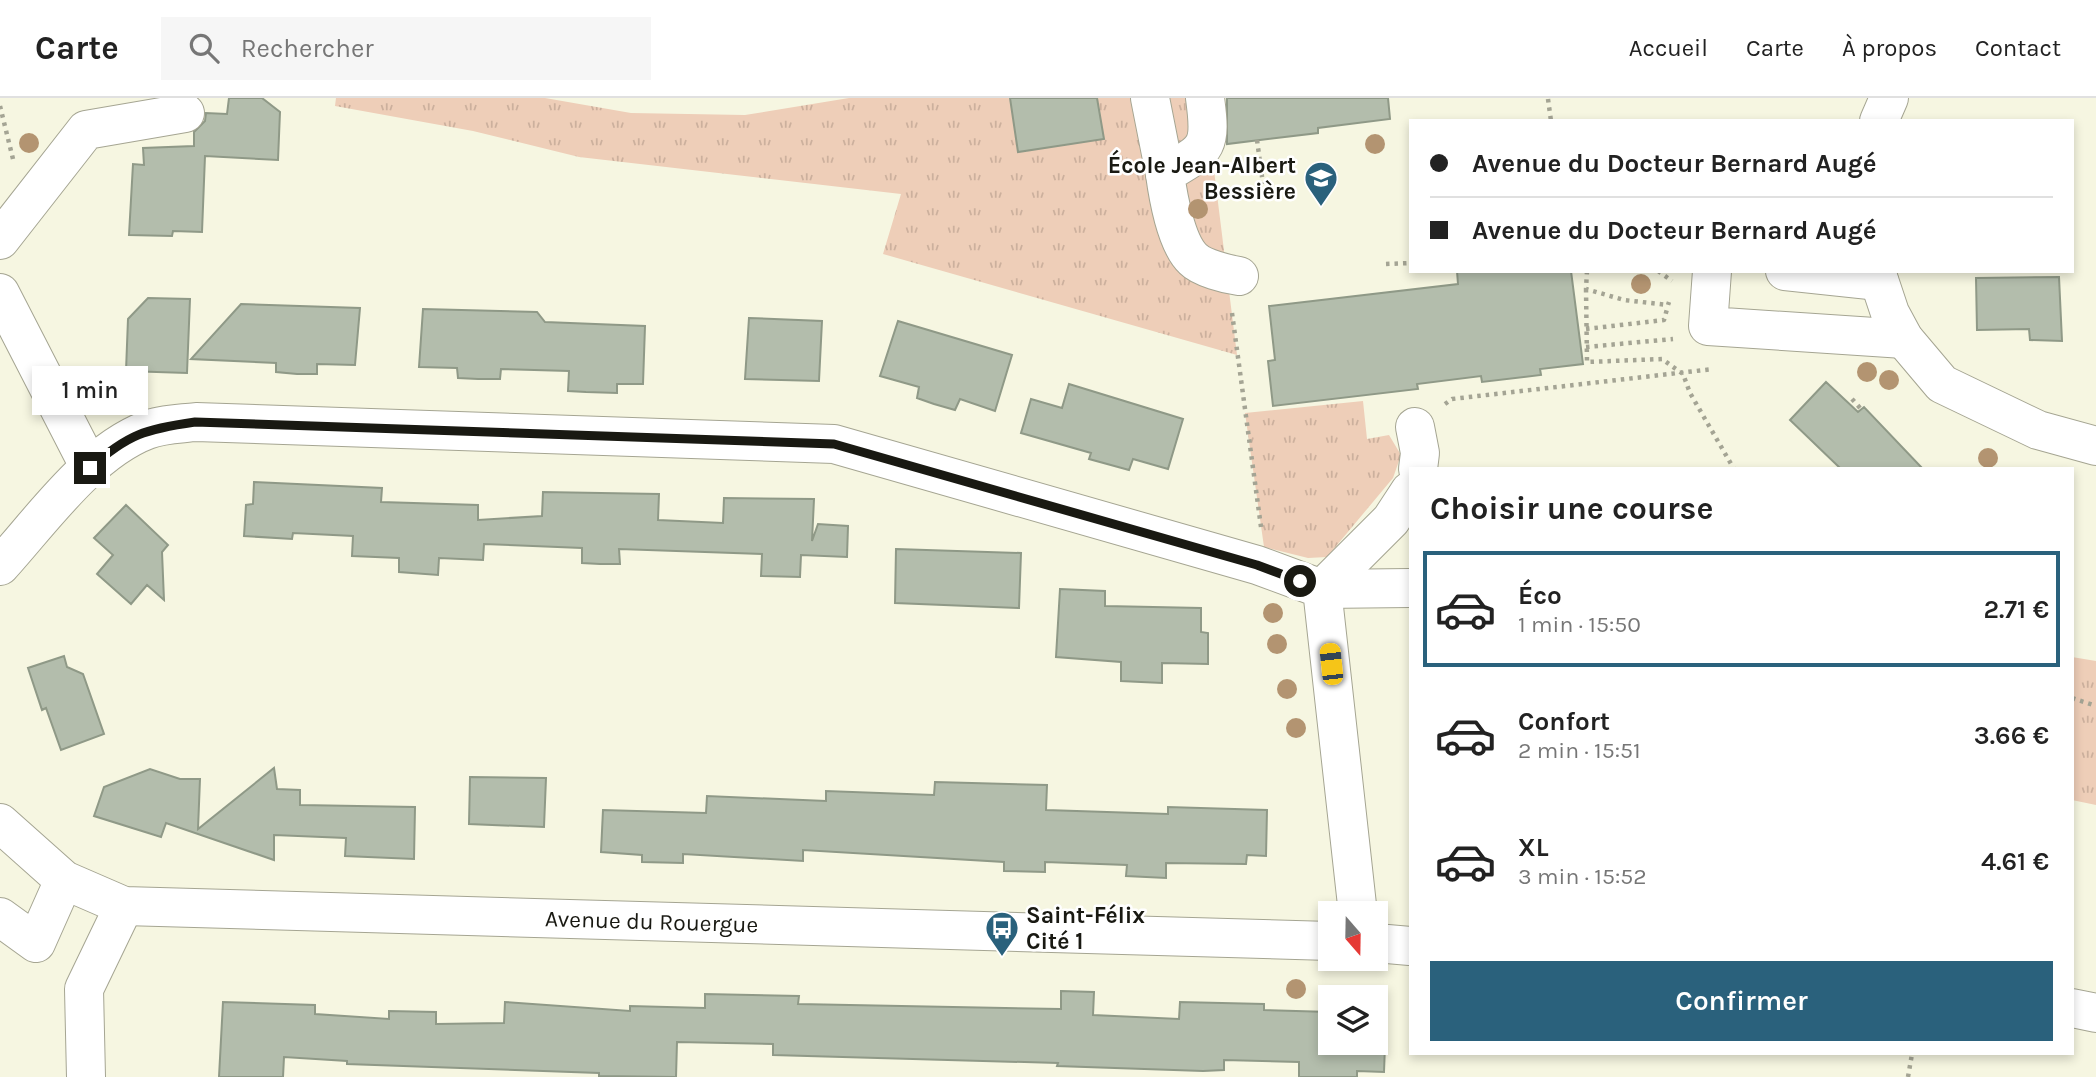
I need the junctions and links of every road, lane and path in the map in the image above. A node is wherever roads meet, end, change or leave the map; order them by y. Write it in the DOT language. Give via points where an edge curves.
graph roads {
  1 [pos="1150,98"];
  2 [pos="1205,98"];
  3 [pos="1889,98"];
  4 [pos="1548,99"];
  5 [pos="0,106"];
  6 [pos="185,113"];
  7 [pos="1551,119"];
  8 [pos="1880,119"];
  9 [pos="1257,140"];
  10 [pos="13,159"];
  11 [pos="1165,174"];
  12 [pos="1263,184"];
  13 [pos="0,240"];
  14 [pos="1409,263"];
  15 [pos="1386,264"];
  16 [pos="1587,273"];
  17 [pos="1661,273"];
  18 [pos="1712,273"];
  19 [pos="1822,273"];
  20 [pos="1233,275"];
  21 [pos="1877,276"];
  22 [pos="1677,285"];
  23 [pos="1586,289"];
  24 [pos="0,293"];
  25 [pos="1672,295"];
  26 [pos="1664,320"];
  27 [pos="1586,330"];
  28 [pos="1685,338"];
  29 [pos="1904,339"];
  30 [pos="1587,347"];
  31 [pos="1725,367"];
  32 [pos="1684,374"];
  33 [pos="1852,399"];
  34 [pos="1861,410"];
  35 [pos="1415,426"];
  36 [pos="2096,446"];
  37 [pos="1418,467"];
  38 [pos="1733,467"];
  39 [pos="90,468"];
  40 [pos="1409,493"];
  41 [pos="1261,531"];
  42 [pos="0,566"];
  43 [pos="1409,588"];
  44 [pos="1322,589"];
  45 [pos="2074,699"];
  46 [pos="2096,706"];
  47 [pos="0,823"];
  48 [pos="65,880"];
  49 [pos="1358,901"];
  50 [pos="124,906"];
  51 [pos="0,917"];
  52 [pos="1318,941"];
  53 [pos="1388,944"];
  54 [pos="1409,946"];
  55 [pos="2074,1008"];
  56 [pos="2096,1013"];
  57 [pos="1912,1055"];
  58 [pos="86,1077"];
  59 [pos="1908,1077"];
  1 -- 11 [label="street"];
  2 -- 11 [label="street" via="1210,130 1202,151"];
  3 -- 8 [label="street"];
  4 -- 7 [label="path"];
  5 -- 10 [label="path"];
  6 -- 13 [label="street" via="86,130"];
  9 -- 12 [label="path"];
  11 -- 20 [label="street" via="1173,220 1193,259"];
  14 -- 15 [label="path"];
  16 -- 23 [label="path"];
  17 -- 22 [label="path"];
  18 -- 29 [label="street" via="1708,326"];
  19 -- 21 [label="street"];
  20 -- 41 [label="path"];
  21 -- 29 [label="street"];
  23 -- 25 [label="path" via="1624,300 1668,305"];
  23 -- 27 [label="path"];
  24 -- 39 [label="street"];
  26 -- 27 [label="path"];
  27 -- 30 [label="path"];
  28 -- 30 [label="path"];
  29 -- 36 [label="street" via="1942,384 2038,430"];
  30 -- 32 [label="path" via="1587,362 1662,359"];
  31 -- 32 [label="path"];
  32 -- 35 [label="path" via="1452,399"];
  32 -- 38 [label="path" via="1690,393"];
  33 -- 34 [label="path"];
  35 -- 37 [label="street"];
  39 -- 42 [label="street"];
  39 -- 44 [label="street" via="117,444 149,429 195,422 834,444 1257,565"];
  40 -- 44 [label="street" via="1391,520"];
  43 -- 44 [label="street"];
  44 -- 49 [label="street"];
  45 -- 46 [label="path"];
  47 -- 48 [label="street, Avenue du Rouergue"];
  48 -- 50 [label="street, Avenue du Rouergue"];
  48 -- 51 [label="street" via="36,943"];
  50 -- 52 [label="street, Avenue du Rouergue"];
  50 -- 58 [label="street" via="84,989"];
  53 -- 54 [label="street"];
  55 -- 56 [label="street"];
  57 -- 59 [label="path"];
}
